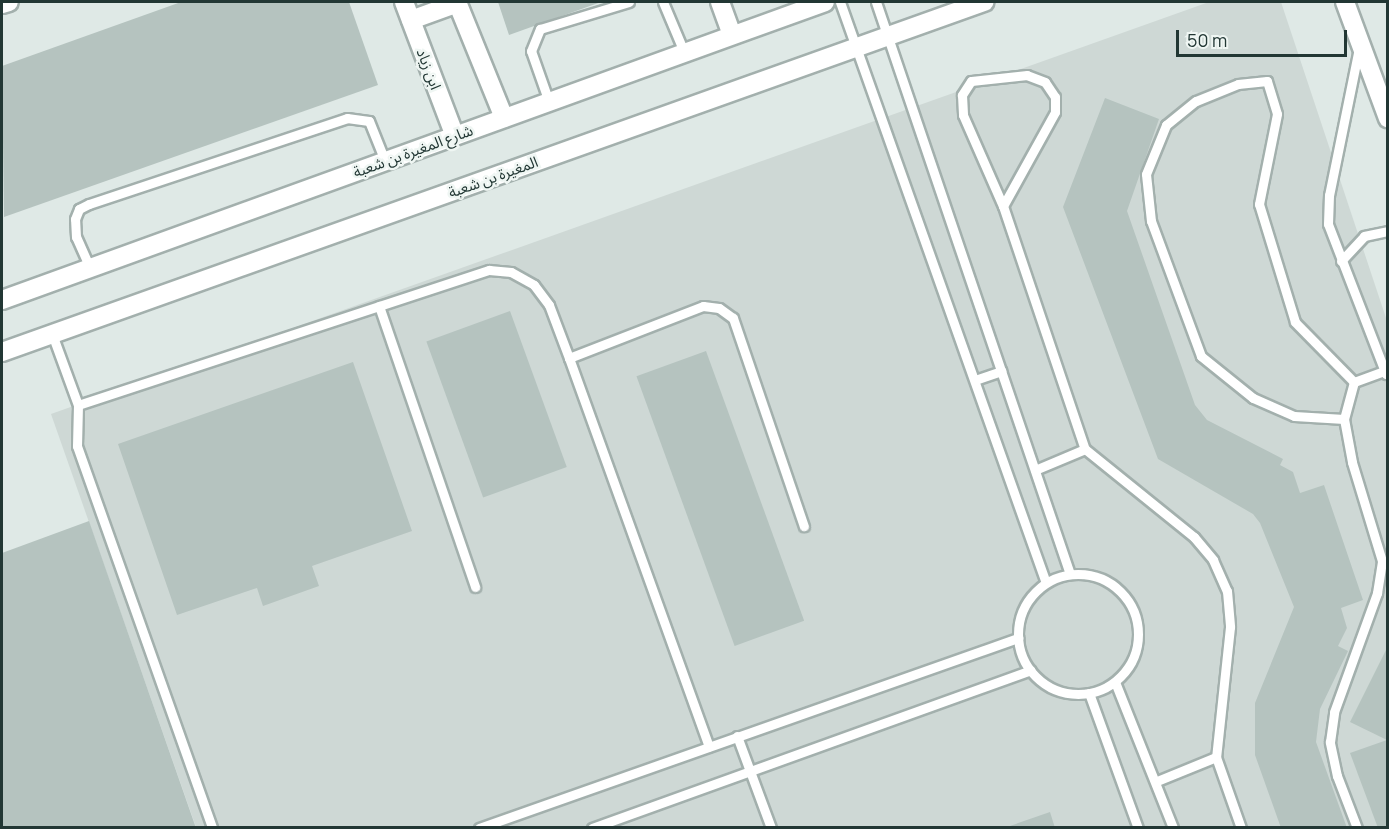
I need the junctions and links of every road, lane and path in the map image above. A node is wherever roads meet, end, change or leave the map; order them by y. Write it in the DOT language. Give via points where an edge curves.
graph roads {
  1 [pos="9,2"];
  2 [pos="404,2"];
  3 [pos="458,2"];
  4 [pos="629,2"];
  5 [pos="663,2"];
  6 [pos="720,2"];
  7 [pos="825,2"];
  8 [pos="840,2"];
  9 [pos="876,2"];
  10 [pos="984,2"];
  11 [pos="1345,2"];
  12 [pos="2,4"];
  13 [pos="411,20"];
  14 [pos="732,35"];
  15 [pos="887,36"];
  16 [pos="1360,43"];
  17 [pos="856,47"];
  18 [pos="684,52"];
  19 [pos="549,102"];
  20 [pos="504,118"];
  21 [pos="1388,118"];
  22 [pos="455,136"];
  23 [pos="385,161"];
  24 [pos="1003,206"];
  25 [pos="1388,231"];
  26 [pos="1341,261"];
  27 [pos="90,268"];
  28 [pos="2,298"];
  29 [pos="379,306"];
  30 [pos="52,334"];
  31 [pos="2,352"];
  32 [pos="569,358"];
  33 [pos="1001,371"];
  34 [pos="1386,374"];
  35 [pos="975,380"];
  36 [pos="1354,382"];
  37 [pos="78,405"];
  38 [pos="1344,419"];
  39 [pos="1085,449"];
  40 [pos="1035,470"];
  41 [pos="804,526"];
  42 [pos="1070,574"];
  43 [pos="1046,583"];
  44 [pos="475,587"];
  45 [pos="1018,638"];
  46 [pos="1030,670"];
  47 [pos="1115,682"];
  48 [pos="1089,693"];
  49 [pos="737,736"];
  50 [pos="708,747"];
  51 [pos="1216,758"];
  52 [pos="750,771"];
  53 [pos="1156,781"];
  54 [pos="212,828"];
  55 [pos="479,828"];
  56 [pos="592,828"];
  57 [pos="771,828"];
  58 [pos="1138,828"];
  59 [pos="1173,828"];
  60 [pos="1241,828"];
  61 [pos="1357,828"];
  1 -- 12 [label="street"];
  2 -- 13 [label="street, ابن زياد"];
  3 -- 13 [label="street"];
  3 -- 20 [label="street"];
  4 -- 19 [label="lane" via="540,29 531,51"];
  5 -- 18 [label="lane"];
  6 -- 14 [label="street"];
  7 -- 14 [label="street, شارع المغيرة بن شعبة"];
  8 -- 17 [label="lane"];
  9 -- 15 [label="lane"];
  10 -- 15 [label="street, المغيرة بن شعبة"];
  11 -- 16 [label="street"];
  13 -- 22 [label="street, ابن زياد"];
  14 -- 18 [label="street, شارع المغيرة بن شعبة"];
  15 -- 17 [label="street, المغيرة بن شعبة"];
  15 -- 33 [label="lane"];
  16 -- 21 [label="street"];
  16 -- 26 [label="lane" via="1328,209 1328,224"];
  17 -- 30 [label="street, المغيرة بن شعبة"];
  17 -- 35 [label="lane"];
  18 -- 19 [label="street, شارع المغيرة بن شعبة"];
  19 -- 20 [label="street, شارع المغيرة بن شعبة"];
  20 -- 22 [label="street, شارع المغيرة بن شعبة"];
  22 -- 23 [label="street, شارع المغيرة بن شعبة"];
  23 -- 27 [label="street, شارع المغيرة بن شعبة"];
  23 -- 27 [label="lane" via="369,121 347,118 89,204 79,209 75,219 76,237"];
  24 -- 24 [label="lane" via="1055,112 1055,97 1044,82 1027,75 971,81 962,95 963,115"];
  24 -- 39 [label="lane"];
  25 -- 26 [label="lane" via="1364,236"];
  26 -- 34 [label="lane"];
  27 -- 28 [label="street, شارع المغيرة بن شعبة"];
  29 -- 32 [label="lane" via="489,270 512,272 534,285 549,305"];
  29 -- 37 [label="lane"];
  29 -- 44 [label="lane"];
  30 -- 31 [label="street, المغيرة بن شعبة"];
  30 -- 37 [label="lane"];
  32 -- 41 [label="lane" via="703,306 733,318"];
  32 -- 50 [label="lane"];
  33 -- 35 [label="lane"];
  33 -- 40 [label="lane"];
  34 -- 36 [label="lane"];
  35 -- 43 [label="lane"];
  36 -- 38 [label="lane"];
  36 -- 38 [label="lane" via="1295,322 1259,204 1277,114 1267,81 1238,84 1196,101 1166,125 1146,174 1151,221 1201,356 1253,398 1294,416"];
  37 -- 54 [label="lane" via="77,446"];
  38 -- 61 [label="lane" via="1352,462 1382,561 1377,593 1334,712 1330,742 1337,776"];
  39 -- 40 [label="lane"];
  39 -- 51 [label="lane" via="1194,537 1213,560 1227,591 1230,627"];
  40 -- 42 [label="lane"];
  42 -- 43 [label="lane"];
  42 -- 47 [label="lane" via="1096,576 1110,582 1130,603 1136,616 1133,659"];
  43 -- 45 [label="lane" via="1023,609"];
  45 -- 46 [label="lane"];
  45 -- 49 [label="lane"];
  46 -- 48 [label="lane" via="1060,692"];
  46 -- 52 [label="lane"];
  47 -- 48 [label="lane"];
  47 -- 53 [label="lane"];
  48 -- 58 [label="lane"];
  49 -- 50 [label="lane"];
  49 -- 52 [label="lane"];
  50 -- 55 [label="lane"];
  51 -- 53 [label="lane"];
  51 -- 60 [label="lane"];
  52 -- 56 [label="lane"];
  52 -- 57 [label="lane"];
  53 -- 59 [label="lane"];
}
